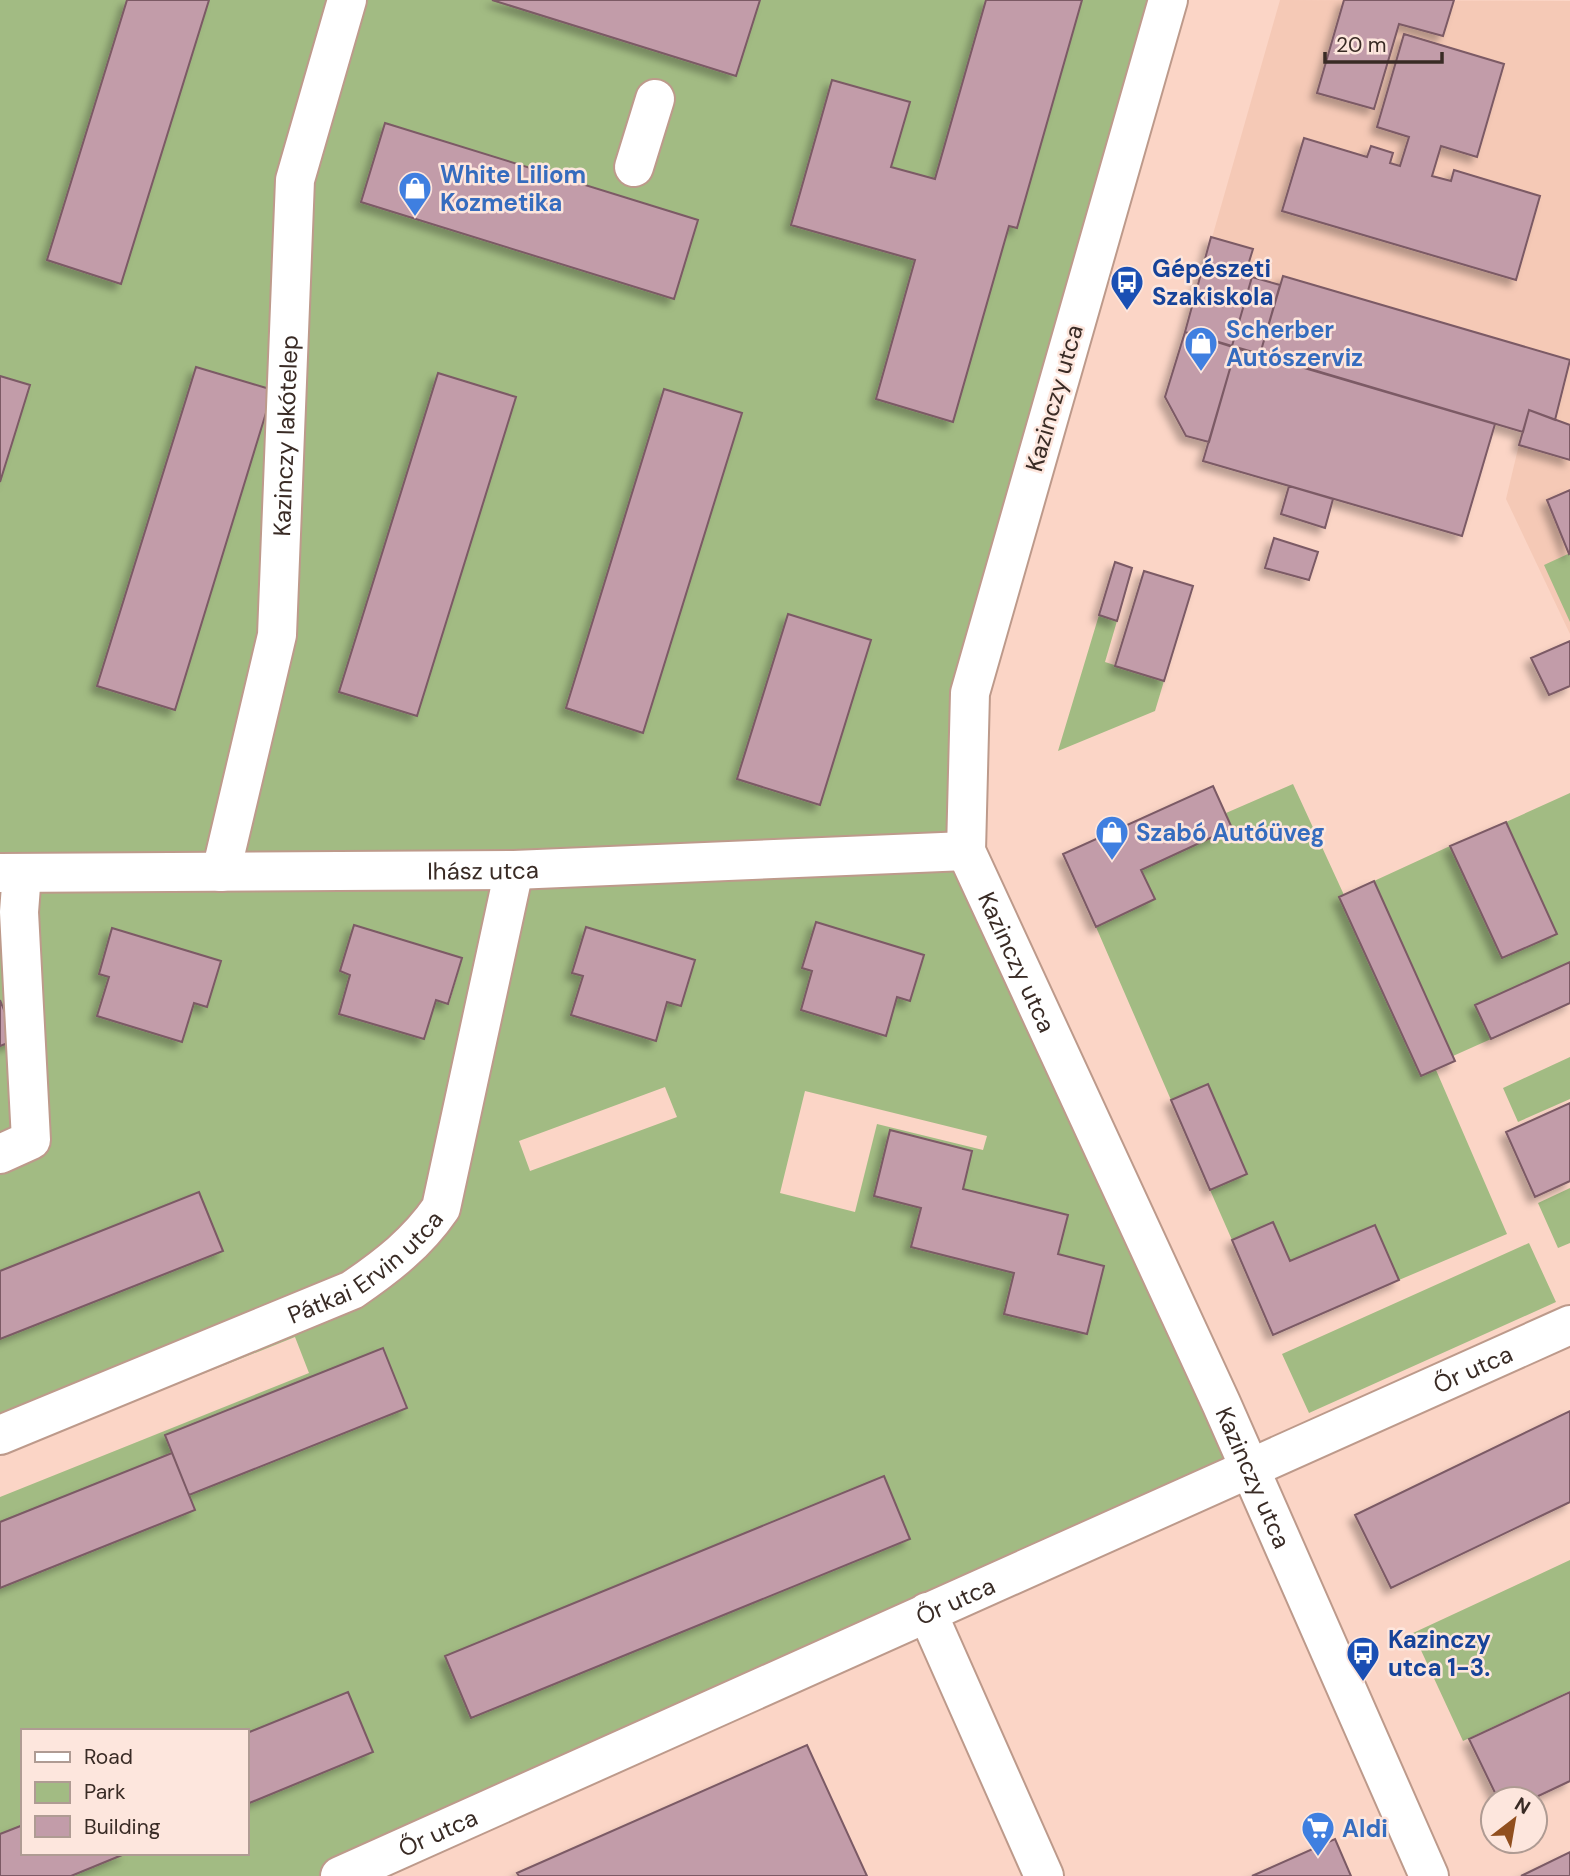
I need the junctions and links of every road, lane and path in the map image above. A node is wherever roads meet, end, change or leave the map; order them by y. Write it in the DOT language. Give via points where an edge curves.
graph roads {
  1 [pos="347,0"];
  2 [pos="1168,0"];
  3 [pos="655,99"];
  4 [pos="634,167"];
  5 [pos="966,851"];
  6 [pos="513,870"];
  7 [pos="221,872"];
  8 [pos="11,873"];
  9 [pos="0,1154"];
  10 [pos="1570,1325"];
  11 [pos="0,1435"];
  12 [pos="1248,1468"];
  13 [pos="927,1612"];
  14 [pos="341,1876"];
  15 [pos="1044,1876"];
  16 [pos="1429,1876"];
  1 -- 7 [label="street, Kazinczy lakótelep" via="295,180 277,635"];
  2 -- 5 [label="street, Kazinczy utca" via="970,693"];
  3 -- 4 [label="street"];
  5 -- 6 [label="street, Ihász utca"];
  5 -- 12 [label="street, Kazinczy utca"];
  6 -- 7 [label="street, Ihász utca"];
  6 -- 11 [label="street, Pátkai Ervin utca" via="441,1208 425,1231 395,1261 352,1290"];
  7 -- 8 [label="street, Ihász utca"];
  8 -- 9 [label="street" via="19,912 30,1140"];
  10 -- 12 [label="street, Őr utca"];
  12 -- 13 [label="street, Őr utca"];
  12 -- 16 [label="street, Kazinczy utca"];
  13 -- 14 [label="street, Őr utca"];
  13 -- 15 [label="street"];
}
